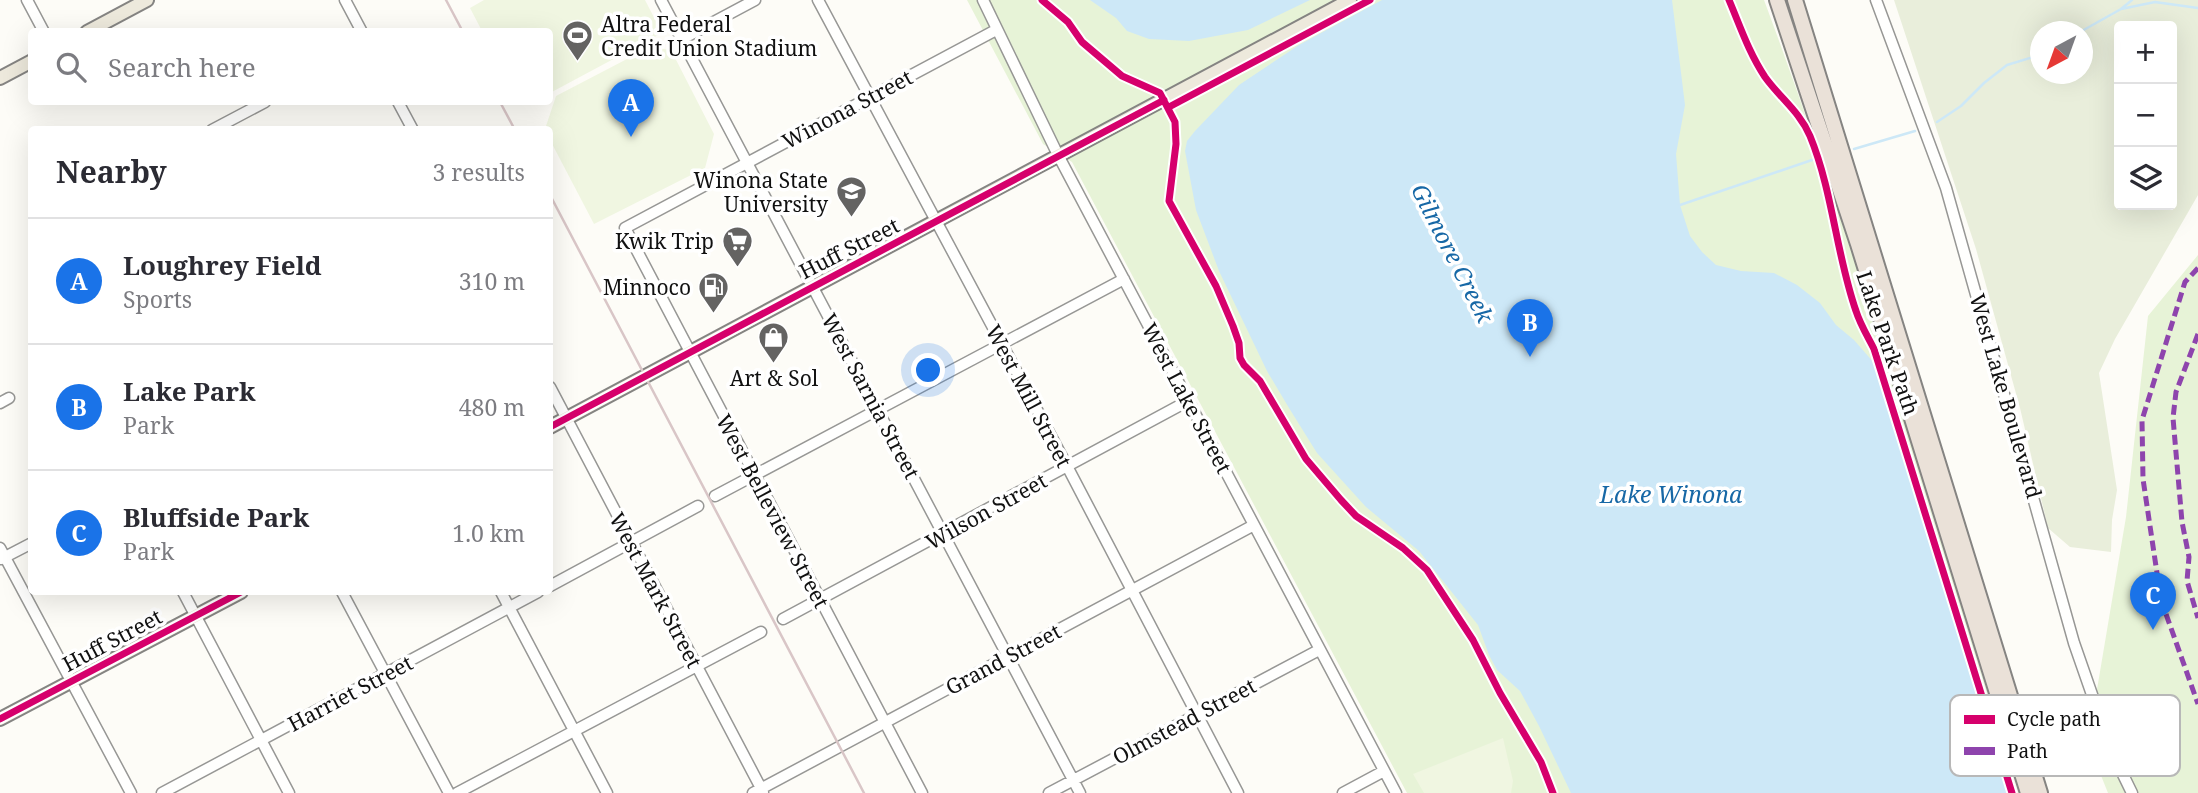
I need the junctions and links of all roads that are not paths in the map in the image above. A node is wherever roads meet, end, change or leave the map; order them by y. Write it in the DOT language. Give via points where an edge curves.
graph roads {
  1 [pos="27,0"];
  2 [pos="147,0"];
  3 [pos="345,0"];
  4 [pos="661,0"];
  5 [pos="755,0"];
  6 [pos="818,0"];
  7 [pos="983,0"];
  8 [pos="1350,0"];
  9 [pos="1777,0"];
  10 [pos="1795,0"];
  11 [pos="1876,0"];
  12 [pos="42,28"];
  13 [pos="94,28"];
  14 [pos="360,28"];
  15 [pos="996,30"];
  16 [pos="682,39"];
  17 [pos="28,63"];
  18 [pos="0,78"];
  19 [pos="869,97"];
  20 [pos="259,105"];
  21 [pos="400,105"];
  22 [pos="220,126"];
  23 [pos="412,126"];
  24 [pos="1058,155"];
  25 [pos="747,162"];
  26 [pos="936,222"];
  27 [pos="625,228"];
  28 [pos="1124,279"];
  29 [pos="813,285"];
  30 [pos="1001,344"];
  31 [pos="688,352"];
  32 [pos="553,393"];
  33 [pos="1188,401"];
  34 [pos="879,409"];
  35 [pos="566,418"];
  36 [pos="553,425"];
  37 [pos="1067,466"];
  38 [pos="755,476"];
  39 [pos="715,496"];
  40 [pos="698,506"];
  41 [pos="1254,525"];
  42 [pos="944,534"];
  43 [pos="632,543"];
  44 [pos="28,545"];
  45 [pos="2,555"];
  46 [pos="553,584"];
  47 [pos="1131,591"];
  48 [pos="185,595"];
  49 [pos="234,595"];
  50 [pos="344,595"];
  51 [pos="503,595"];
  52 [pos="532,595"];
  53 [pos="821,599"];
  54 [pos="509,606"];
  55 [pos="195,615"];
  56 [pos="783,619"];
  57 [pos="761,632"];
  58 [pos="1319,650"];
  59 [pos="1007,657"];
  60 [pos="696,666"];
  61 [pos="386,673"];
  62 [pos="70,682"];
  63 [pos="1998,695"];
  64 [pos="2010,695"];
  65 [pos="2092,695"];
  66 [pos="1197,713"];
  67 [pos="0,719"];
  68 [pos="885,722"];
  69 [pos="574,732"];
  70 [pos="260,741"];
  71 [pos="1384,771"];
  72 [pos="2023,776"];
  73 [pos="2035,776"];
  74 [pos="2124,776"];
  75 [pos="1073,780"];
  76 [pos="759,791"];
  77 [pos="131,793"];
  78 [pos="162,793"];
  79 [pos="289,793"];
  80 [pos="449,793"];
  81 [pos="457,793"];
  82 [pos="607,793"];
  83 [pos="922,793"];
  84 [pos="1049,793"];
  85 [pos="1080,793"];
  86 [pos="1238,793"];
  87 [pos="1343,793"];
  88 [pos="1396,793"];
  89 [pos="2028,793"];
  90 [pos="2040,793"];
  91 [pos="2132,793"];
  1 -- 12 [label="street"];
  2 -- 13 [label="main road"];
  3 -- 14 [label="street"];
  4 -- 16 [label="street, West Sarnia Street"];
  5 -- 16 [label="street"];
  6 -- 19 [label="street, West Mill Street"];
  7 -- 15 [label="street, West Lake Street"];
  8 -- 24 [label="main road, Huff Street"];
  9 -- 63 [label="highway"];
  10 -- 64 [label="highway"];
  11 -- 65 [label="street, West Lake Boulevard" via="1946,188"];
  15 -- 19 [label="street, Winona Street"];
  15 -- 24 [label="street, West Lake Street"];
  16 -- 25 [label="street, West Sarnia Street"];
  17 -- 18 [label="main road"];
  19 -- 25 [label="street, Winona Street"];
  19 -- 26 [label="street, West Mill Street"];
  20 -- 22 [label="street"];
  21 -- 23 [label="street"];
  24 -- 26 [label="main road, Huff Street"];
  24 -- 28 [label="street, West Lake Street"];
  25 -- 27 [label="street, Winona Street"];
  25 -- 29 [label="street, West Sarnia Street"];
  26 -- 29 [label="main road, Huff Street"];
  26 -- 30 [label="street, West Mill Street"];
  27 -- 31 [label="street, West Belleview Street"];
  28 -- 30 [label="street"];
  28 -- 33 [label="street, West Lake Street"];
  29 -- 31 [label="main road, Huff Street"];
  29 -- 34 [label="street, West Sarnia Street"];
  30 -- 34 [label="street"];
  30 -- 37 [label="street, West Mill Street"];
  31 -- 35 [label="main road, Huff Street"];
  31 -- 38 [label="street, West Belleview Street"];
  32 -- 35 [label="street, West Mark Street"];
  33 -- 37 [label="street, Wilson Street"];
  33 -- 41 [label="street, West Lake Street"];
  34 -- 38 [label="street"];
  34 -- 42 [label="street, West Sarnia Street"];
  35 -- 36 [label="main road, Huff Street"];
  35 -- 43 [label="street, West Mark Street"];
  37 -- 42 [label="street, Wilson Street"];
  37 -- 47 [label="street, West Mill Street"];
  38 -- 39 [label="street"];
  38 -- 53 [label="street, West Belleview Street"];
  40 -- 43 [label="street"];
  41 -- 47 [label="street, Grand Street"];
  41 -- 58 [label="street, West Lake Street"];
  42 -- 53 [label="street, Wilson Street"];
  42 -- 59 [label="street, West Sarnia Street"];
  43 -- 46 [label="street"];
  43 -- 60 [label="street, West Mark Street"];
  44 -- 45 [label="street"];
  45 -- 62 [label="street"];
  47 -- 59 [label="street, Grand Street"];
  47 -- 66 [label="street, West Mill Street"];
  48 -- 55 [label="street"];
  49 -- 55 [label="main road, Huff Street"];
  50 -- 61 [label="street"];
  51 -- 54 [label="street"];
  52 -- 54 [label="street, Harriet Street"];
  53 -- 56 [label="street, Wilson Street"];
  53 -- 68 [label="street, West Belleview Street"];
  54 -- 61 [label="street, Harriet Street"];
  54 -- 69 [label="street"];
  55 -- 62 [label="main road, Huff Street"];
  55 -- 70 [label="street"];
  57 -- 60 [label="street"];
  58 -- 66 [label="street, Olmstead Street"];
  58 -- 71 [label="street, West Lake Street"];
  59 -- 68 [label="street, Grand Street"];
  59 -- 75 [label="street, West Sarnia Street"];
  60 -- 69 [label="street"];
  60 -- 76 [label="street, West Mark Street"];
  61 -- 70 [label="street, Harriet Street"];
  61 -- 80 [label="street"];
  62 -- 67 [label="main road, Huff Street"];
  62 -- 77 [label="street"];
  66 -- 75 [label="street, Olmstead Street"];
  66 -- 86 [label="street, West Mill Street"];
  68 -- 76 [label="street, Grand Street"];
  68 -- 83 [label="street, West Belleview Street"];
  69 -- 81 [label="street"];
  69 -- 82 [label="street"];
  70 -- 78 [label="street, Harriet Street"];
  70 -- 79 [label="street"];
  71 -- 87 [label="street"];
  71 -- 88 [label="street, West Lake Street"];
  72 -- 89 [label="highway"];
  73 -- 90 [label="highway"];
  74 -- 91 [label="street, West Lake Boulevard"];
  75 -- 84 [label="street, Olmstead Street"];
  75 -- 85 [label="street, West Sarnia Street"];
}
